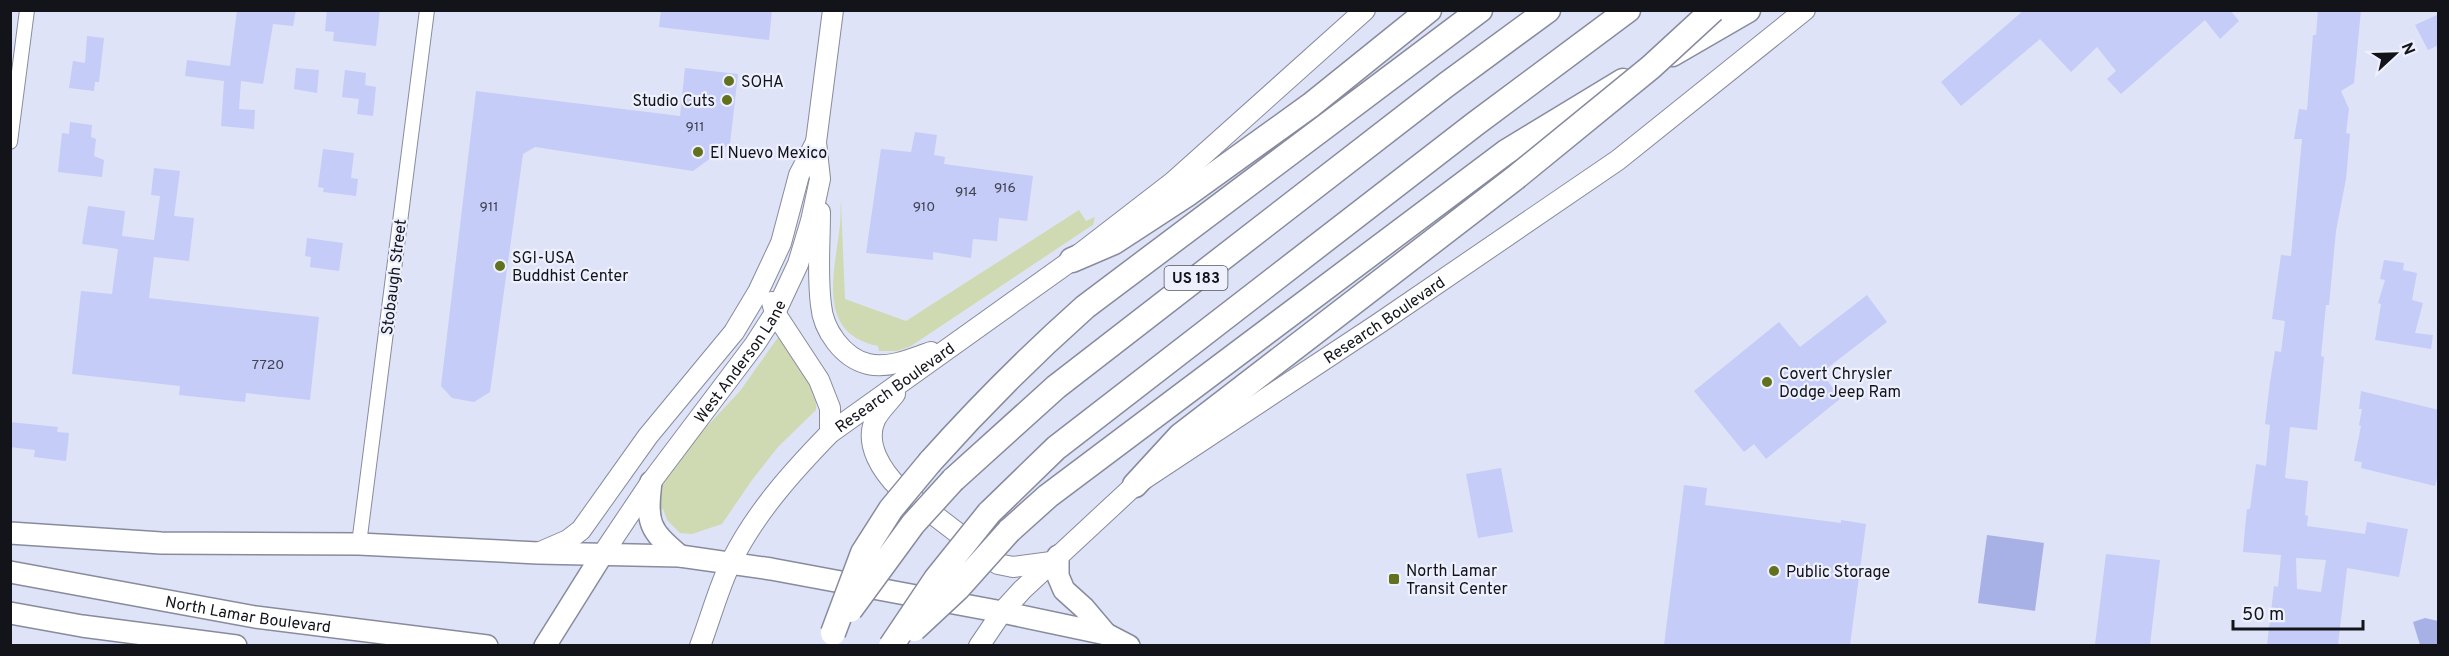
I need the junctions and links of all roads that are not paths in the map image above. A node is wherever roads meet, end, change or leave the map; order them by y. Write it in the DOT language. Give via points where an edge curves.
graph roads {
  1 [pos="27,10"];
  2 [pos="427,10"];
  3 [pos="833,10"];
  4 [pos="1365,10"];
  5 [pos="1429,10"];
  6 [pos="1480,10"];
  7 [pos="1548,10"];
  8 [pos="1628,10"];
  9 [pos="1713,10"];
  10 [pos="1748,10"];
  11 [pos="1805,10"];
  12 [pos="10,142"];
  13 [pos="816,142"];
  14 [pos="820,179"];
  15 [pos="1072,260"];
  16 [pos="771,267"];
  17 [pos="775,313"];
  18 [pos="953,344"];
  19 [pos="910,375"];
  20 [pos="830,433"];
  21 [pos="651,482"];
  22 [pos="1135,485"];
  23 [pos="10,533"];
  24 [pos="359,544"];
  25 [pos="538,553"];
  26 [pos="602,555"];
  27 [pos="680,556"];
  28 [pos="1054,559"];
  29 [pos="730,562"];
  30 [pos="10,572"];
  31 [pos="575,596"];
  32 [pos="1002,612"];
  33 [pos="10,613"];
  34 [pos="1106,634"];
  35 [pos="830,639"];
  36 [pos="236,645"];
  37 [pos="487,645"];
  38 [pos="545,645"];
  39 [pos="700,645"];
  40 [pos="891,645"];
  41 [pos="897,645"];
  42 [pos="979,645"];
  43 [pos="1129,645"];
  1 -- 12 [label="street"];
  2 -- 24 [label="street, Stobaugh Street"];
  3 -- 13 [label="main road, West Anderson Lane"];
  4 -- 15 [label="main road, Research Boulevard" via="1173,182"];
  5 -- 15 [label="highway" via="1311,105 1186,195 1114,242"];
  6 -- 35 [label="highway, bridge" via="1085,307 1036,351 982,404 891,509 863,553"];
  7 -- 35 [label="highway, US 183, bridge" via="1056,387 953,480 913,524"];
  8 -- 40 [label="highway, US 183, bridge" via="1056,448 989,513 936,579"];
  9 -- 22 [label="highway, bridge" via="1515,178 1180,435"];
  10 -- 41 [label="highway, bridge" via="1506,152 1065,484 1009,531 958,588"];
  11 -- 22 [label="main road, Research Boulevard" via="1618,160"];
  13 -- 14 [label="main road, West Anderson Lane"];
  13 -- 16 [label="main road, West Anderson Lane" via="799,175"];
  14 -- 17 [label="main road, West Anderson Lane" via="798,264"];
  14 -- 18 [label="main road" via="821,307 830,335 845,352 868,364 896,364"];
  15 -- 18 [label="main road, Research Boulevard"];
  16 -- 17 [label="main road" via="769,294"];
  16 -- 25 [label="main road" via="734,332 648,436 581,530"];
  17 -- 20 [label="main road" via="819,380 830,408"];
  17 -- 21 [label="main road, West Anderson Lane" via="724,388"];
  18 -- 19 [label="main road, Research Boulevard"];
  19 -- 20 [label="main road, Research Boulevard"];
  19 -- 28 [label="main road" via="873,428 878,461 888,477 998,564 1013,567"];
  20 -- 29 [label="main road, Research Boulevard" via="759,516"];
  21 -- 26 [label="main road, West Anderson Lane"];
  21 -- 27 [label="main road" via="651,525 659,538"];
  22 -- 28 [label="main road, Research Boulevard"];
  23 -- 24 [label="main road" via="161,543"];
  24 -- 25 [label="main road"];
  25 -- 26 [label="main road"];
  25 -- 31 [label="main road" via="562,560 572,576"];
  26 -- 27 [label="main road"];
  26 -- 31 [label="main road"];
  27 -- 29 [label="main road"];
  28 -- 32 [label="main road, Research Boulevard"];
  28 -- 34 [label="main road" via="1065,590"];
  29 -- 32 [label="main road"];
  29 -- 39 [label="main road"];
  30 -- 37 [label="main road, North Lamar Boulevard" via="255,617"];
  31 -- 38 [label="main road"];
  32 -- 34 [label="main road"];
  32 -- 42 [label="main road, Research Boulevard"];
  33 -- 36 [label="main road, North Lamar Boulevard"];
  34 -- 43 [label="main road"];
}
